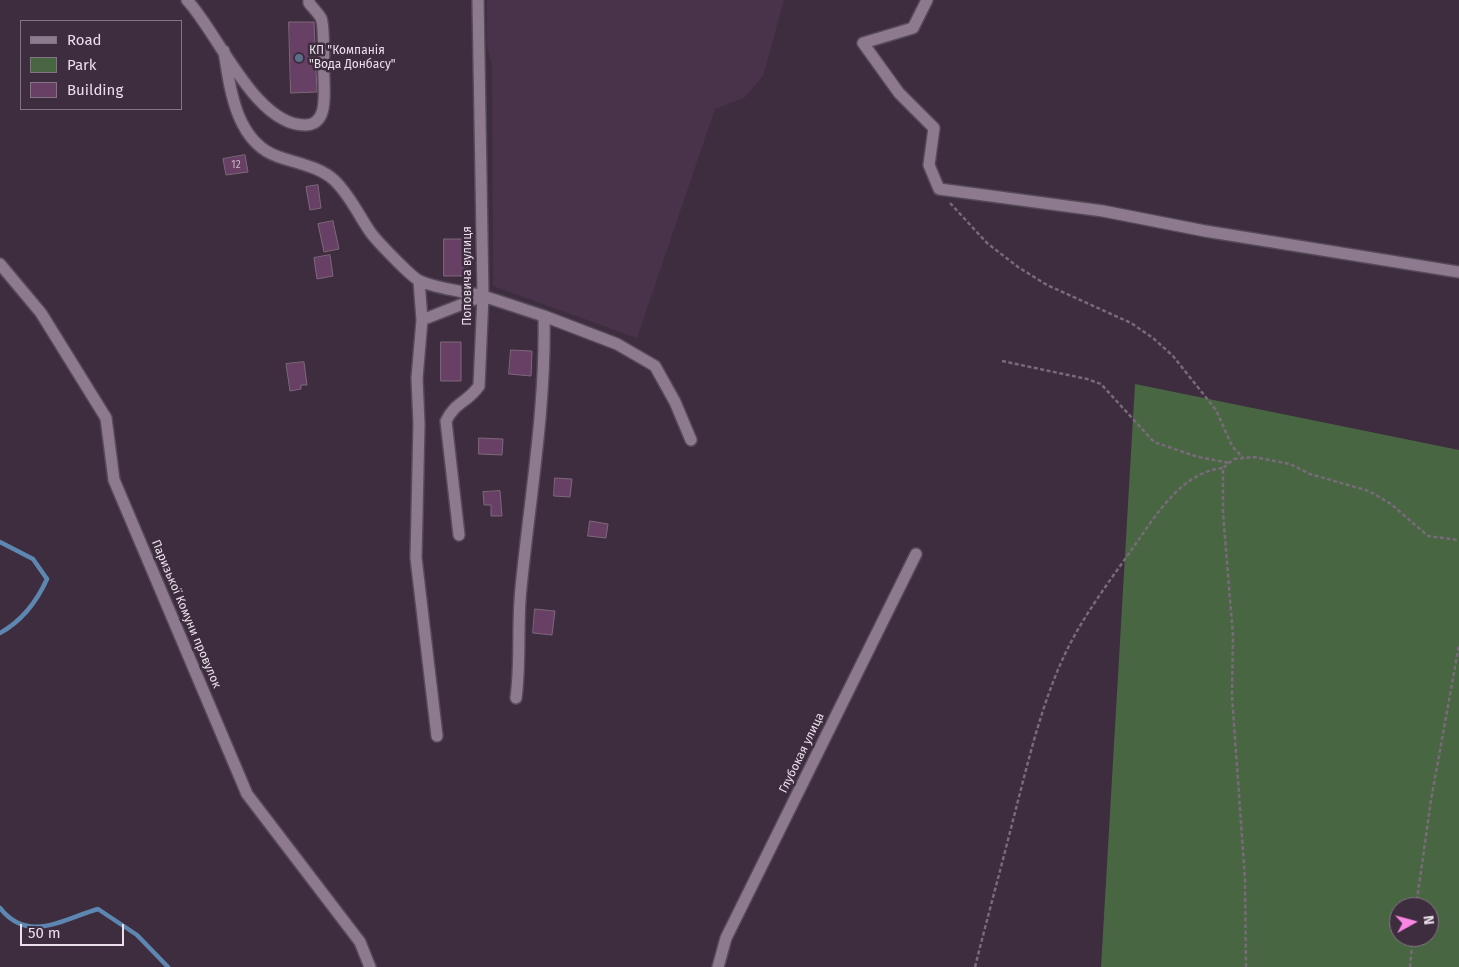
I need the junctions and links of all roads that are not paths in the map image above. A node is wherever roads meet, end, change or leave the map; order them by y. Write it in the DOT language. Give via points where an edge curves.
graph roads {
  1 [pos="187,0"];
  2 [pos="309,0"];
  3 [pos="478,0"];
  4 [pos="927,0"];
  5 [pos="224,51"];
  6 [pos="0,264"];
  7 [pos="1459,272"];
  8 [pos="419,281"];
  9 [pos="483,296"];
  10 [pos="544,316"];
  11 [pos="422,320"];
  12 [pos="691,440"];
  13 [pos="459,535"];
  14 [pos="916,554"];
  15 [pos="516,698"];
  16 [pos="437,736"];
  17 [pos="370,967"];
  18 [pos="718,967"];
  1 -- 5 [label="street"];
  2 -- 5 [label="street" via="322,19 324,89 322,116 317,123 297,125 268,110"];
  3 -- 9 [label="street, Поповича вулиця"];
  4 -- 7 [label="street" via="913,28 863,42 899,93 934,128 929,165 939,189 1103,211"];
  5 -- 8 [label="street" via="231,96 246,130 273,155 321,171 334,180 372,234"];
  6 -- 17 [label="street, Паризької Комуни провулок" via="41,313 106,418 114,480 248,794 360,942"];
  8 -- 9 [label="street"];
  8 -- 11 [label="street"];
  9 -- 10 [label="street"];
  9 -- 11 [label="street"];
  9 -- 13 [label="street, Поповича вулиця" via="479,386 471,398 452,408 446,421"];
  10 -- 12 [label="street" via="617,344 655,366 676,402"];
  10 -- 15 [label="street" via="543,388 518,618"];
  11 -- 16 [label="street" via="417,378 416,558"];
  14 -- 18 [label="street, Глубокая улица" via="726,938"];
}
